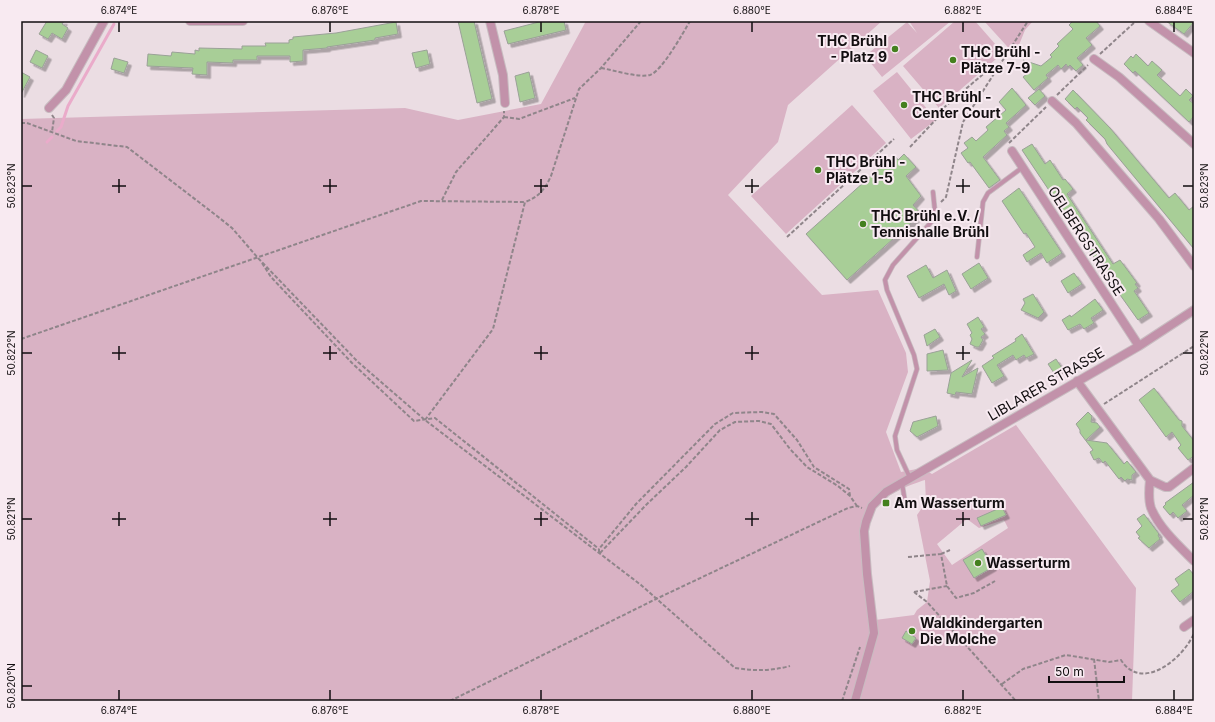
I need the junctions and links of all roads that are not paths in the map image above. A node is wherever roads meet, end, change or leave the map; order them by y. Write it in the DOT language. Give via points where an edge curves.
graph roads {
  1 [pos="104,21"];
  2 [pos="190,21"];
  3 [pos="243,21"];
  4 [pos="490,21"];
  5 [pos="1149,21"];
  6 [pos="1194,53"];
  7 [pos="1094,60"];
  8 [pos="1052,101"];
  9 [pos="504,106"];
  10 [pos="49,108"];
  11 [pos="1194,144"];
  12 [pos="1012,151"];
  13 [pos="1023,167"];
  14 [pos="933,192"];
  15 [pos="977,257"];
  16 [pos="1194,266"];
  17 [pos="1194,310"];
  18 [pos="1139,346"];
  19 [pos="1077,381"];
  20 [pos="1194,468"];
  21 [pos="910,478"];
  22 [pos="1150,480"];
  23 [pos="902,483"];
  24 [pos="905,502"];
  25 [pos="1194,561"];
  26 [pos="1194,620"];
  27 [pos="1184,627"];
  28 [pos="855,701"];
  1 -- 10 [label="street" via="66,90"];
  2 -- 3 [label="street"];
  4 -- 9 [label="street" via="503,75"];
  5 -- 6 [label="street"];
  7 -- 11 [label="street" via="1119,77"];
  8 -- 16 [label="street" via="1076,123 1159,219"];
  12 -- 13 [label="street, OELBERGSTRASSE"];
  13 -- 15 [label="lane" via="988,193 983,202"];
  13 -- 18 [label="street, OELBERGSTRASSE"];
  14 -- 21 [label="lane" via="933,220 893,265 885,280 917,369 895,436 897,450"];
  17 -- 18 [label="street, LIBLARER STRASSE"];
  18 -- 19 [label="street, LIBLARER STRASSE"];
  19 -- 21 [label="street, LIBLARER STRASSE"];
  19 -- 22 [label="street"];
  20 -- 22 [label="street" via="1169,487"];
  21 -- 23 [label="street, LIBLARER STRASSE"];
  22 -- 25 [label="street" via="1151,508 1165,529"];
  23 -- 24 [label="lane"];
  23 -- 28 [label="street, LIBLARER STRASSE" via="878,499 866,522 864,538 874,633"];
  26 -- 27 [label="street"];
}
